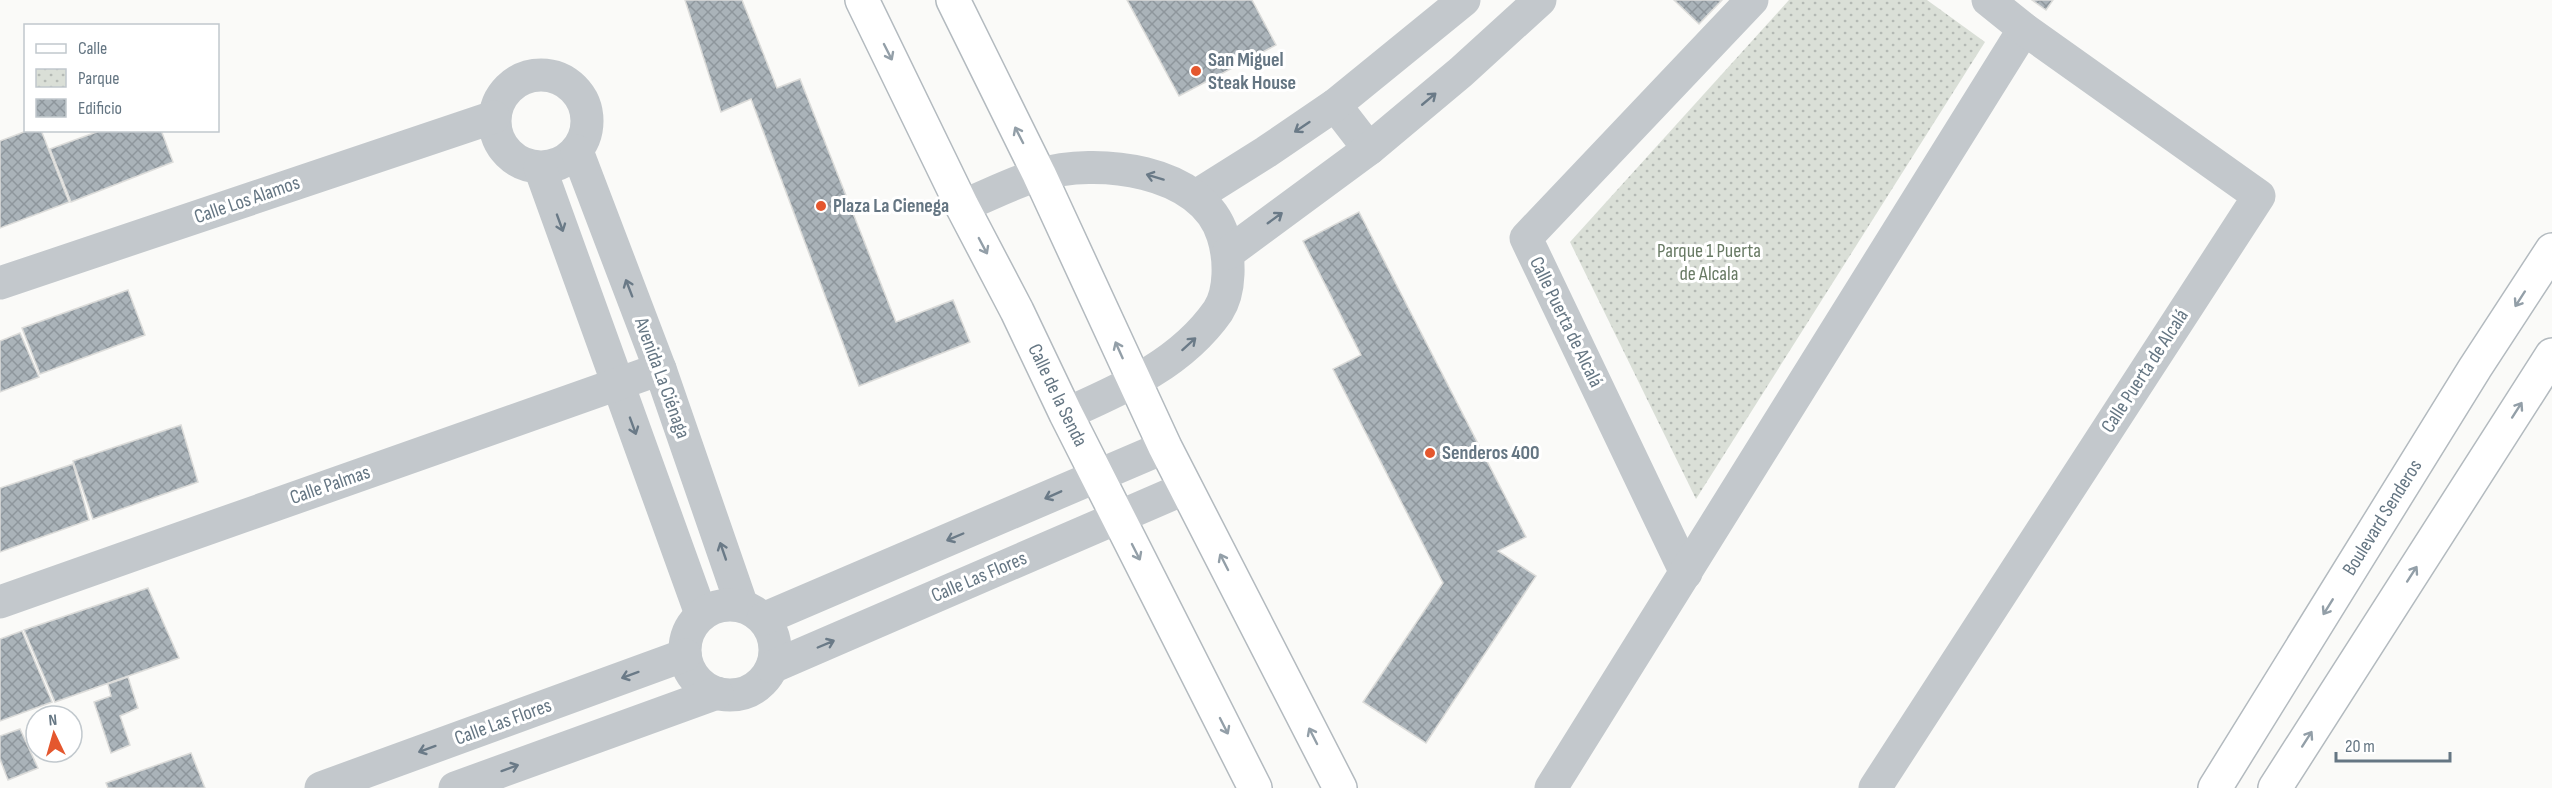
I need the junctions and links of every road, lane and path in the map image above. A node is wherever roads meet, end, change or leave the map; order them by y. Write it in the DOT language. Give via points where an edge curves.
graph roads {
  1 [pos="862,0"];
  2 [pos="953,0"];
  3 [pos="1464,0"];
  4 [pos="1540,0"];
  5 [pos="1752,0"];
  6 [pos="1988,0"];
  7 [pos="2024,29"];
  8 [pos="1335,105"];
  9 [pos="494,117"];
  10 [pos="1369,149"];
  11 [pos="577,151"];
  12 [pos="540,168"];
  13 [pos="1039,174"];
  14 [pos="1196,196"];
  15 [pos="962,206"];
  16 [pos="2552,250"];
  17 [pos="1228,253"];
  18 [pos="0,283"];
  19 [pos="2552,355"];
  20 [pos="660,369"];
  21 [pos="617,384"];
  22 [pos="1134,384"];
  23 [pos="1066,414"];
  24 [pos="1165,447"];
  25 [pos="1097,476"];
  26 [pos="1185,488"];
  27 [pos="1118,517"];
  28 [pos="1686,573"];
  29 [pos="0,602"];
  30 [pos="753,612"];
  31 [pos="701,614"];
  32 [pos="685,655"];
  33 [pos="772,667"];
  34 [pos="717,693"];
  35 [pos="2240,749"];
  36 [pos="2279,783"];
  37 [pos="321,788"];
  38 [pos="455,788"];
  39 [pos="1256,788"];
  40 [pos="1340,788"];
  41 [pos="1551,788"];
  42 [pos="1875,788"];
  43 [pos="2215,788"];
  1 -- 15 [label="main road, Calle de la Senda, one-way"];
  13 -- 2 [label="main road, one-way"];
  3 -- 8 [label="street"];
  10 -- 4 [label="street, one-way"];
  5 -- 28 [label="street, Calle Puerta de Alcalá" via="1526,238"];
  6 -- 7 [label="street, Calle Puerta de Alcalá"];
  7 -- 28 [label="street"];
  7 -- 42 [label="street, Calle Puerta de Alcalá" via="2259,195"];
  8 -- 10 [label="street"];
  8 -- 14 [label="street, one-way"];
  9 -- 11 [label="street" via="509,86 524,77 559,78 573,87 588,118 586,136"];
  9 -- 12 [label="street" via="496,136 506,153 522,164"];
  9 -- 18 [label="street, Calle Los Alamos"];
  17 -- 10 [label="street, one-way"];
  11 -- 12 [label="street"];
  20 -- 11 [label="street, Avenida La Ciénaga, one-way"];
  12 -- 21 [label="street, one-way"];
  14 -- 13 [label="street, one-way" via="1156,176 1118,169"];
  13 -- 15 [label="street"];
  22 -- 13 [label="main road, one-way"];
  14 -- 17 [label="street" via="1219,223"];
  15 -- 23 [label="main road, Calle de la Senda, one-way"];
  16 -- 35 [label="main road, Boulevard Senderos, one-way"];
  22 -- 17 [label="street, one-way" via="1190,344 1219,309 1226,288"];
  36 -- 19 [label="main road, one-way"];
  20 -- 21 [label="street, Calle Palmas"];
  30 -- 20 [label="street, Avenida La Ciénaga, one-way"];
  21 -- 29 [label="street, Calle Palmas"];
  21 -- 31 [label="street, one-way"];
  22 -- 23 [label="street"];
  22 -- 24 [label="main road"];
  23 -- 25 [label="main road, Calle de la Senda"];
  24 -- 25 [label="street"];
  24 -- 26 [label="main road"];
  25 -- 27 [label="main road, Calle de la Senda"];
  25 -- 30 [label="street, one-way"];
  26 -- 27 [label="street, Calle Las Flores"];
  40 -- 26 [label="main road, one-way"];
  33 -- 27 [label="street, Calle Las Flores, one-way"];
  27 -- 39 [label="main road, Calle de la Senda, one-way"];
  28 -- 41 [label="street"];
  30 -- 31 [label="street" via="728,604"];
  30 -- 33 [label="street" via="772,632"];
  31 -- 32 [label="street" via="685,640"];
  32 -- 34 [label="street" via="695,679"];
  32 -- 37 [label="street, Calle Las Flores, one-way"];
  33 -- 34 [label="street" via="766,678 743,694"];
  38 -- 34 [label="street, one-way"];
  35 -- 36 [label="main road"];
  35 -- 43 [label="main road, Boulevard Senderos"];
}
